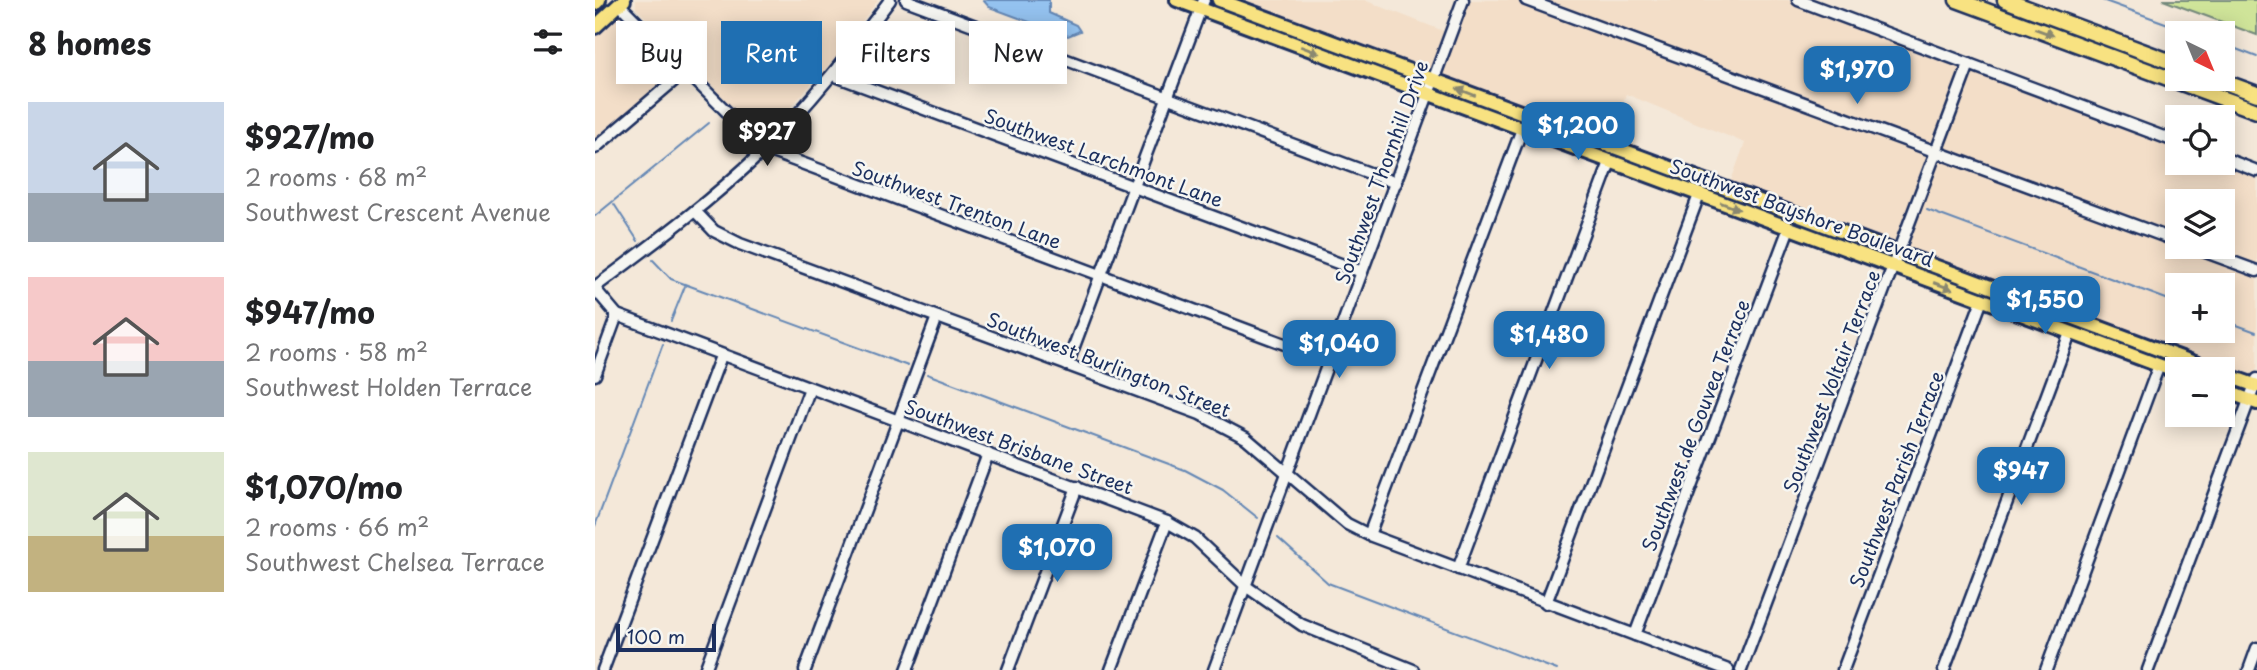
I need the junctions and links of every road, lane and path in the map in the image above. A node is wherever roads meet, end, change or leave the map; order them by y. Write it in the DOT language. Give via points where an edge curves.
graph roads {
  1 [pos="890,0"];
  2 [pos="906,0"];
  3 [pos="1177,0"];
  4 [pos="1219,0"];
  5 [pos="1463,0"];
  6 [pos="1526,0"];
  7 [pos="1798,0"];
  8 [pos="1957,0"];
  9 [pos="2005,0"];
  10 [pos="622,2"];
  11 [pos="1202,4"];
  12 [pos="639,21"];
  13 [pos="595,27"];
  14 [pos="2165,60"];
  15 [pos="1969,64"];
  16 [pos="833,75"];
  17 [pos="1434,79"];
  18 [pos="670,84"];
  19 [pos="696,84"];
  20 [pos="2235,86"];
  21 [pos="2257,94"];
  22 [pos="1429,95"];
  23 [pos="1165,98"];
  24 [pos="2257,111"];
  25 [pos="1521,129"];
  26 [pos="1538,135"];
  27 [pos="2165,138"];
  28 [pos="1595,140"];
  29 [pos="595,148"];
  30 [pos="764,149"];
  31 [pos="1935,151"];
  32 [pos="1611,162"];
  33 [pos="2235,163"];
  34 [pos="1680,171"];
  35 [pos="2257,171"];
  36 [pos="1396,183"];
  37 [pos="1133,187"];
  38 [pos="1699,195"];
  39 [pos="695,211"];
  40 [pos="1789,228"];
  41 [pos="2165,237"];
  42 [pos="1897,253"];
  43 [pos="2224,259"];
  44 [pos="1892,267"];
  45 [pos="2257,271"];
  46 [pos="1362,272"];
  47 [pos="1100,276"];
  48 [pos="595,288"];
  49 [pos="1982,300"];
  50 [pos="1997,306"];
  51 [pos="617,315"];
  52 [pos="937,317"];
  53 [pos="2069,317"];
  54 [pos="2070,333"];
  55 [pos="2147,346"];
  56 [pos="721,356"];
  57 [pos="2178,357"];
  58 [pos="1329,361"];
  59 [pos="1067,365"];
  60 [pos="2159,365"];
  61 [pos="2165,367"];
  62 [pos="595,375"];
  63 [pos="2235,377"];
  64 [pos="2256,384"];
  65 [pos="810,388"];
  66 [pos="2235,394"];
  67 [pos="2253,401"];
  68 [pos="898,420"];
  69 [pos="988,454"];
  70 [pos="1288,471"];
  71 [pos="1077,487"];
  72 [pos="1167,522"];
  73 [pos="1369,535"];
  74 [pos="1458,569"];
  75 [pos="1247,587"];
  76 [pos="1546,603"];
  77 [pos="1635,635"];
  78 [pos="2257,648"];
  79 [pos="603,670"];
  80 [pos="705,670"];
  81 [pos="806,670"];
  82 [pos="907,670"];
  83 [pos="1008,670"];
  84 [pos="1111,670"];
  85 [pos="1214,670"];
  86 [pos="1413,670"];
  87 [pos="1728,670"];
  88 [pos="1741,670"];
  89 [pos="1843,670"];
  90 [pos="1944,670"];
  91 [pos="2046,670"];
  92 [pos="2148,670"];
  93 [pos="2249,670"];
  1 -- 16 [label="street"];
  2 -- 23 [label="street"];
  3 -- 11 [label="main road, Southwest Bayshore Boulevard"];
  4 -- 17 [label="main road, Southwest Bayshore Boulevard"];
  5 -- 17 [label="street, Southwest Thornhill Drive"];
  6 -- 31 [label="street"];
  7 -- 15 [label="street"];
  8 -- 24 [label="highway, one-way"];
  9 -- 14 [label="highway"];
  10 -- 12 [label="street, Southwest Trenton Lane"];
  10 -- 13 [label="main road"];
  11 -- 22 [label="main road, Southwest Bayshore Boulevard, one-way"];
  11 -- 23 [label="street"];
  15 -- 27 [label="street"];
  15 -- 31 [label="street, Southwest Voltair Terrace"];
  16 -- 30 [label="street"];
  16 -- 37 [label="street, Southwest Larchmont Lane"];
  17 -- 22 [label="street, Southwest Thornhill Drive"];
  28 -- 17 [label="main road, Southwest Bayshore Boulevard, one-way"];
  18 -- 29 [label="street"];
  19 -- 30 [label="street, Southwest Trenton Lane"];
  20 -- 21 [label="highway"];
  22 -- 25 [label="main road, Southwest Bayshore Boulevard"];
  22 -- 36 [label="street, Southwest Thornhill Drive"];
  23 -- 36 [label="street"];
  23 -- 37 [label="street"];
  25 -- 26 [label="main road, Southwest Bayshore Boulevard"];
  25 -- 73 [label="street"];
  26 -- 28 [label="main road" via="1545,132 1584,147"];
  26 -- 32 [label="main road, Southwest Bayshore Boulevard"];
  28 -- 34 [label="main road, Southwest Bayshore Boulevard"];
  30 -- 39 [label="street"];
  30 -- 47 [label="street, Southwest Trenton Lane"];
  31 -- 41 [label="street"];
  31 -- 42 [label="street, Southwest Voltair Terrace"];
  32 -- 34 [label="main road" via="1627,157 1671,174"];
  32 -- 38 [label="main road, Southwest Bayshore Boulevard"];
  32 -- 74 [label="street"];
  33 -- 35 [label="street"];
  34 -- 42 [label="main road, Southwest Bayshore Boulevard"];
  36 -- 46 [label="street, Southwest Thornhill Drive"];
  37 -- 46 [label="street, Southwest Larchmont Lane"];
  37 -- 47 [label="street"];
  38 -- 40 [label="main road, Southwest Bayshore Boulevard, one-way"];
  38 -- 76 [label="street"];
  39 -- 48 [label="street"];
  39 -- 52 [label="street, Southwest Burlington Street" via="714,231 740,244"];
  40 -- 44 [label="main road, Southwest Bayshore Boulevard"];
  40 -- 77 [label="street, Southwest de Gouvea Terrace"];
  42 -- 44 [label="street, Southwest Voltair Terrace"];
  42 -- 53 [label="main road, Southwest Bayshore Boulevard"];
  43 -- 45 [label="street"];
  44 -- 49 [label="main road, Southwest Bayshore Boulevard, one-way"];
  44 -- 88 [label="street, Southwest Voltair Terrace"];
  46 -- 58 [label="street, Southwest Thornhill Drive"];
  47 -- 58 [label="street, Southwest Trenton Lane"];
  47 -- 59 [label="street"];
  48 -- 51 [label="street, Southwest Brisbane Street"];
  49 -- 50 [label="main road, Southwest Bayshore Boulevard"];
  49 -- 89 [label="street, Southwest Parish Terrace"];
  50 -- 53 [label="main road" via="2005,303 2060,324"];
  50 -- 54 [label="main road, Southwest Bayshore Boulevard"];
  51 -- 56 [label="street, Southwest Brisbane Street"];
  51 -- 62 [label="street"];
  52 -- 59 [label="street, Southwest Burlington Street"];
  52 -- 68 [label="street"];
  53 -- 55 [label="main road, Southwest Bayshore Boulevard"];
  54 -- 55 [label="main road" via="2090,329 2139,348"];
  54 -- 60 [label="main road, Southwest Bayshore Boulevard"];
  54 -- 90 [label="street"];
  55 -- 57 [label="main road, Southwest Bayshore Boulevard"];
  56 -- 65 [label="street, Southwest Brisbane Street"];
  56 -- 79 [label="street"];
  58 -- 70 [label="street, Southwest Thornhill Drive"];
  59 -- 70 [label="street, Southwest Burlington Street" via="1200,414 1246,438"];
  60 -- 61 [label="main road, Southwest Bayshore Boulevard"];
  60 -- 91 [label="street"];
  63 -- 64 [label="main road"];
  64 -- 67 [label="street"];
  65 -- 68 [label="street, Southwest Brisbane Street"];
  65 -- 80 [label="street"];
  66 -- 67 [label="main road"];
  67 -- 92 [label="street"];
  68 -- 69 [label="street, Southwest Brisbane Street"];
  68 -- 81 [label="street"];
  69 -- 71 [label="street, Southwest Brisbane Street"];
  69 -- 82 [label="street"];
  70 -- 73 [label="street, Southwest Burlington Street" via="1347,524"];
  70 -- 75 [label="street, Southwest Thornhill Drive"];
  71 -- 72 [label="street, Southwest Brisbane Street"];
  71 -- 83 [label="street"];
  72 -- 75 [label="street, Southwest Brisbane Street" via="1195,537"];
  72 -- 84 [label="street"];
  73 -- 74 [label="street, Southwest Burlington Street"];
  74 -- 76 [label="street, Southwest Burlington Street"];
  75 -- 85 [label="street, Southwest Thornhill Drive"];
  75 -- 86 [label="street, Southwest Brisbane Street" via="1302,625"];
  76 -- 77 [label="street, Southwest Burlington Street"];
  77 -- 87 [label="street, Southwest Burlington Street"];
  78 -- 93 [label="street"];
}
